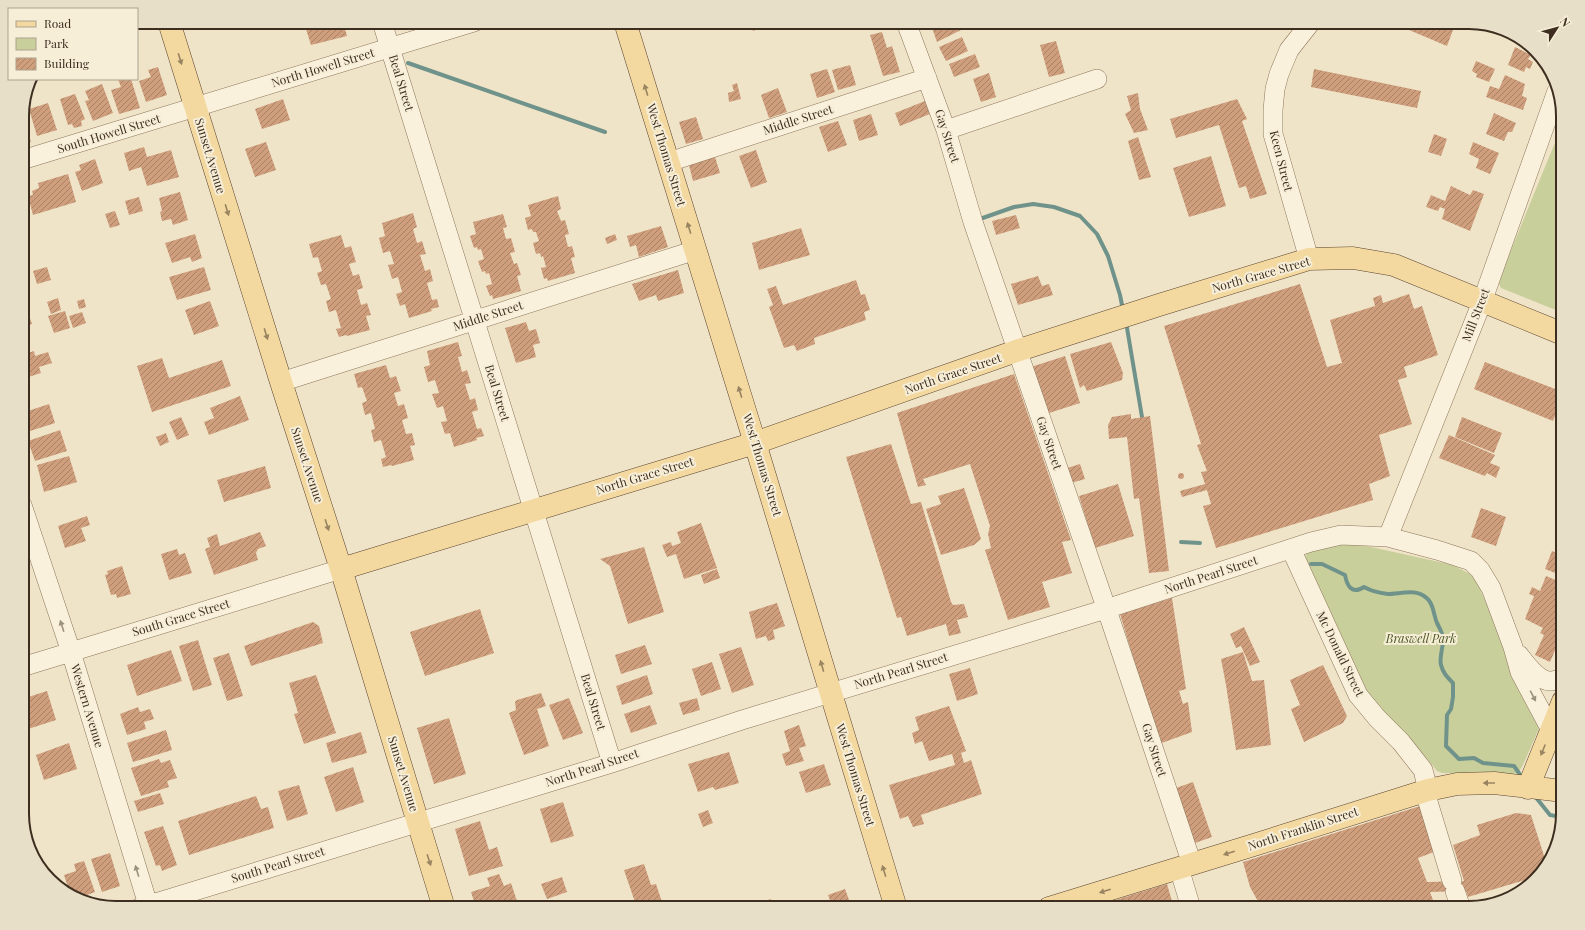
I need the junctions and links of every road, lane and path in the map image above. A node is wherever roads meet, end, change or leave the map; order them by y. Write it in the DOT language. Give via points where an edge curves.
graph roads {
  1 [pos="170,29"];
  2 [pos="384,29"];
  3 [pos="451,29"];
  4 [pos="627,29"];
  5 [pos="909,29"];
  6 [pos="1306,29"];
  7 [pos="390,48"];
  8 [pos="927,78"];
  9 [pos="1097,79"];
  10 [pos="1554,99"];
  11 [pos="195,108"];
  12 [pos="946,130"];
  13 [pos="29,158"];
  14 [pos="669,162"];
  15 [pos="696,250"];
  16 [pos="1309,259"];
  17 [pos="1482,302"];
  18 [pos="474,320"];
  19 [pos="1556,331"];
  20 [pos="1016,351"];
  21 [pos="281,382"];
  22 [pos="755,443"];
  23 [pos="533,510"];
  24 [pos="29,526"];
  25 [pos="1388,537"];
  26 [pos="1291,549"];
  27 [pos="341,569"];
  28 [pos="1106,609"];
  29 [pos="1513,647"];
  30 [pos="71,652"];
  31 [pos="29,665"];
  32 [pos="1556,680"];
  33 [pos="830,693"];
  34 [pos="1556,718"];
  35 [pos="1551,730"];
  36 [pos="612,763"];
  37 [pos="1528,788"];
  38 [pos="1428,790"];
  39 [pos="1556,790"];
  40 [pos="417,822"];
  41 [pos="1185,866"];
  42 [pos="1456,893"];
  43 [pos="143,901"];
  44 [pos="164,901"];
  45 [pos="442,901"];
  46 [pos="894,901"];
  47 [pos="1072,901"];
  48 [pos="1190,901"];
  1 -- 11 [label="main road, Sunset Avenue, one-way"];
  2 -- 7 [label="street, Beal Street"];
  3 -- 7 [label="street, North Howell Street"];
  14 -- 4 [label="main road, West Thomas Street, one-way"];
  5 -- 8 [label="street, Gay Street"];
  6 -- 16 [label="street, Keen Street" via="1289,50 1279,74 1273,110 1273,134"];
  7 -- 11 [label="street, North Howell Street"];
  7 -- 18 [label="street, Beal Street"];
  8 -- 12 [label="street, Gay Street"];
  8 -- 14 [label="street, Middle Street"];
  9 -- 12 [label="street"];
  10 -- 17 [label="street, Mill Street"];
  11 -- 13 [label="street, South Howell Street"];
  11 -- 21 [label="main road, Sunset Avenue, one-way"];
  12 -- 20 [label="street, Gay Street" via="973,222"];
  15 -- 14 [label="main road, West Thomas Street, one-way"];
  15 -- 18 [label="street, Middle Street"];
  22 -- 15 [label="main road, West Thomas Street, one-way"];
  16 -- 17 [label="main road, North Grace Street" via="1353,258 1394,265"];
  16 -- 20 [label="main road, North Grace Street"];
  17 -- 19 [label="main road, North Grace Street"];
  17 -- 25 [label="street, Mill Street"];
  18 -- 21 [label="street, Middle Street"];
  18 -- 23 [label="street, Beal Street"];
  20 -- 22 [label="main road, North Grace Street"];
  20 -- 28 [label="street, Gay Street"];
  21 -- 27 [label="main road, Sunset Avenue, one-way"];
  22 -- 23 [label="main road, North Grace Street"];
  33 -- 22 [label="main road, West Thomas Street, one-way"];
  23 -- 27 [label="main road, North Grace Street"];
  23 -- 36 [label="street, Beal Street"];
  30 -- 24 [label="street, Western Avenue, one-way"];
  25 -- 26 [label="street, North Pearl Street" via="1341,535"];
  25 -- 29 [label="street, North Pearl Street" via="1471,561 1491,588"];
  26 -- 28 [label="street, North Pearl Street"];
  26 -- 38 [label="street, Mc Donald Street" via="1358,695 1423,770"];
  27 -- 30 [label="street, South Grace Street"];
  27 -- 40 [label="main road, Sunset Avenue"];
  28 -- 33 [label="street, North Pearl Street"];
  28 -- 41 [label="street, Gay Street"];
  29 -- 32 [label="street" via="1528,666 1542,678 1549,681"];
  29 -- 35 [label="street, one-way" via="1520,672"];
  30 -- 31 [label="street, South Grace Street"];
  43 -- 30 [label="street, Western Avenue, one-way"];
  33 -- 36 [label="street, North Pearl Street"];
  46 -- 33 [label="main road, West Thomas Street, one-way"];
  34 -- 35 [label="main road"];
  35 -- 37 [label="main road, one-way"];
  36 -- 40 [label="street, North Pearl Street"];
  37 -- 38 [label="main road, North Franklin Street, one-way" via="1494,783 1457,784"];
  37 -- 39 [label="main road, North Franklin Street"];
  38 -- 41 [label="main road, North Franklin Street, one-way"];
  38 -- 42 [label="street, Mc Donald Street" via="1428,802"];
  40 -- 44 [label="street, South Pearl Street"];
  40 -- 45 [label="main road, Sunset Avenue, one-way"];
  41 -- 47 [label="main road, North Franklin Street, one-way"];
  41 -- 48 [label="street, Gay Street"];
}
